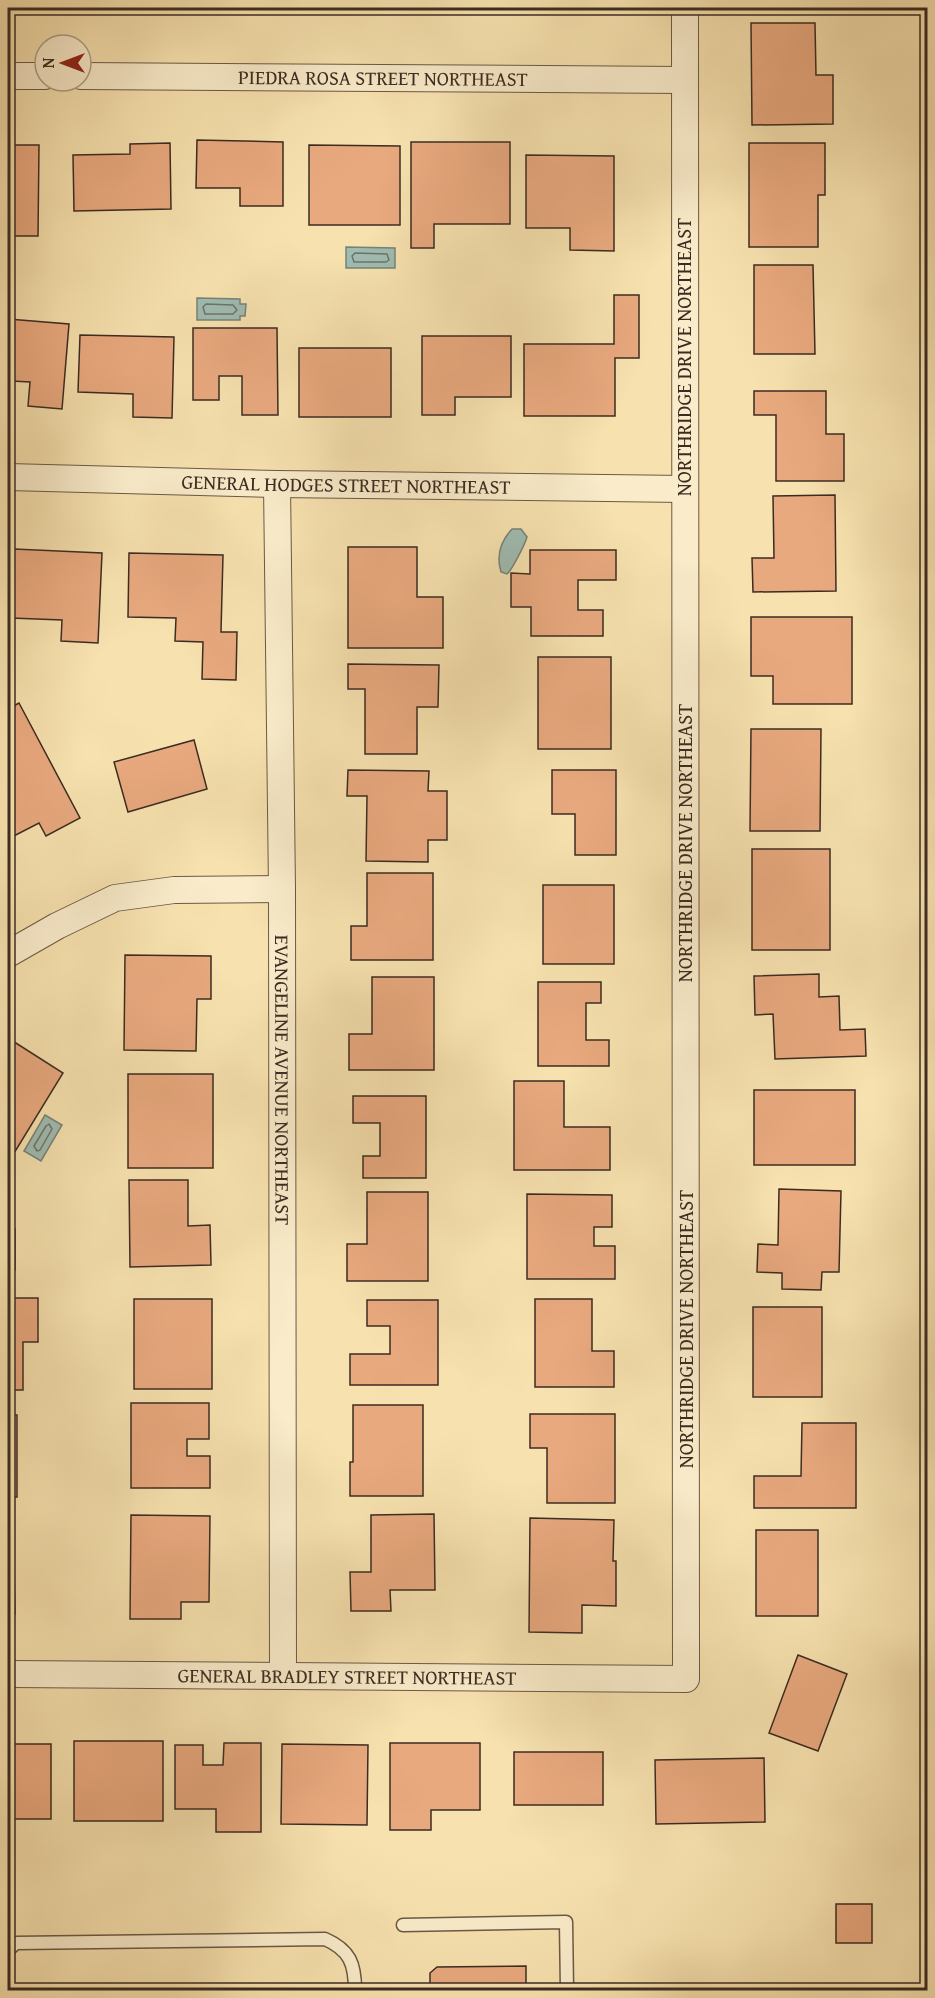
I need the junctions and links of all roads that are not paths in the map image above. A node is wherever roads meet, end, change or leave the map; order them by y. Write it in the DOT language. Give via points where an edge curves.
graph roads {
  1 [pos="685,8"];
  2 [pos="8,76"];
  3 [pos="33,76"];
  4 [pos="93,76"];
  5 [pos="683,80"];
  6 [pos="8,477"];
  7 [pos="277,483"];
  8 [pos="684,489"];
  9 [pos="282,889"];
  10 [pos="8,954"];
  11 [pos="8,1674"];
  12 [pos="283,1676"];
  13 [pos="686,1679"];
  14 [pos="403,1925"];
  15 [pos="8,1950"];
  16 [pos="355,1990"];
  17 [pos="567,1990"];
  1 -- 5 [label="street, NORTHRIDGE DRIVE NORTHEAST"];
  2 -- 3 [label="street"];
  4 -- 5 [label="street, PIEDRA ROSA STREET NORTHEAST"];
  5 -- 8 [label="street, NORTHRIDGE DRIVE NORTHEAST"];
  6 -- 7 [label="street, GENERAL HODGES STREET NORTHEAST"];
  7 -- 8 [label="street, GENERAL HODGES STREET NORTHEAST"];
  7 -- 9 [label="street, EVANGELINE AVENUE NORTHEAST"];
  8 -- 13 [label="street, NORTHRIDGE DRIVE NORTHEAST"];
  9 -- 10 [label="street" via="174,890 115,898"];
  9 -- 12 [label="street, EVANGELINE AVENUE NORTHEAST"];
  11 -- 12 [label="street, GENERAL BRADLEY STREET NORTHEAST"];
  12 -- 13 [label="street, GENERAL BRADLEY STREET NORTHEAST"];
  14 -- 17 [label="lane" via="566,1922"];
  15 -- 16 [label="lane" via="16,1943 325,1939 348,1956"];
}
